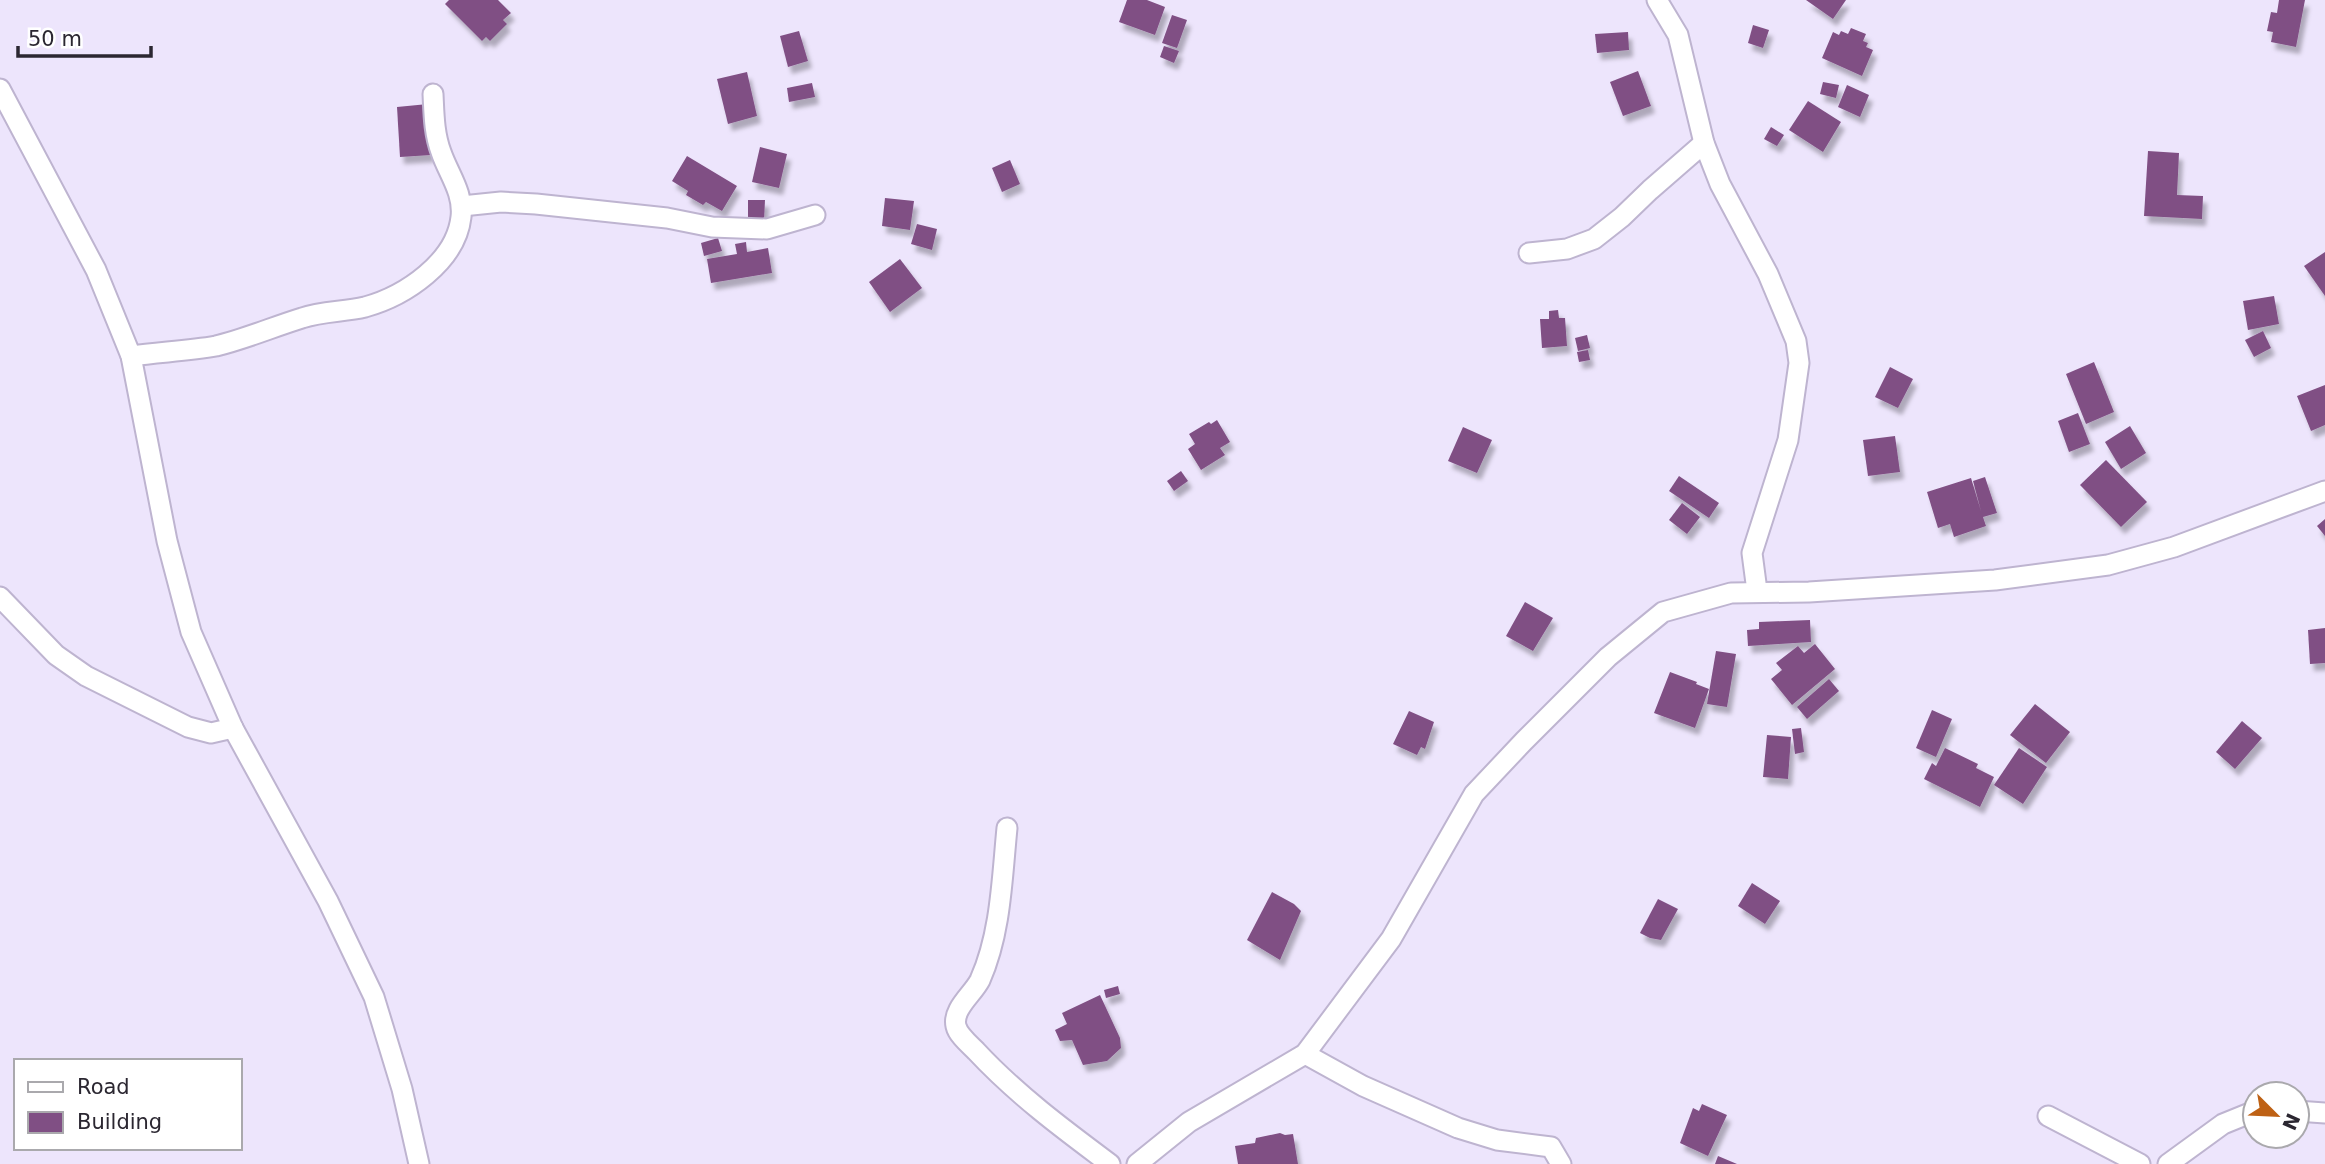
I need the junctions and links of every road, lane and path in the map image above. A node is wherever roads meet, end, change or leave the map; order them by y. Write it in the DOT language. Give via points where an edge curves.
graph roads {
  1 [pos="1657,0"];
  2 [pos="0,89"];
  3 [pos="433,94"];
  4 [pos="1704,143"];
  5 [pos="462,206"];
  6 [pos="815,215"];
  7 [pos="1529,253"];
  8 [pos="131,356"];
  9 [pos="2325,491"];
  10 [pos="1757,592"];
  11 [pos="0,597"];
  12 [pos="233,728"];
  13 [pos="1007,828"];
  14 [pos="1305,1054"];
  15 [pos="2048,1116"];
  16 [pos="2241,1117"];
  17 [pos="419,1164"];
  18 [pos="1110,1164"];
  19 [pos="1137,1164"];
  20 [pos="1561,1164"];
  21 [pos="2140,1164"];
  22 [pos="2168,1164"];
  1 -- 4 [label="street" via="1678,35"];
  2 -- 8 [label="street" via="96,270"];
  3 -- 5 [label="street" via="440,151"];
  4 -- 7 [label="street" via="1594,239 1567,249"];
  4 -- 10 [label="street" via="1786,314 1799,363 1788,440 1752,552"];
  5 -- 6 [label="street" via="536,204 712,227 767,229"];
  5 -- 8 [label="street" via="459,227 446,255 392,297 304,317 217,345"];
  8 -- 12 [label="street" via="167,541 191,632"];
  9 -- 10 [label="street" via="2174,547 2108,565 1995,580"];
  10 -- 14 [label="street" via="1731,593 1662,612 1608,657 1524,741 1474,794 1391,939"];
  11 -- 12 [label="street" via="56,655 86,676 188,727 211,733"];
  12 -- 17 [label="street" via="328,901 374,997"];
  13 -- 18 [label="street" via="992,943 980,980 958,1010 956,1025 988,1064 1051,1121"];
  14 -- 19 [label="street" via="1189,1122"];
  14 -- 20 [label="street" via="1363,1086 1458,1128 1497,1140 1551,1147"];
  15 -- 21 [label="street"];
  16 -- 22 [label="street" via="2223,1124"];
}
